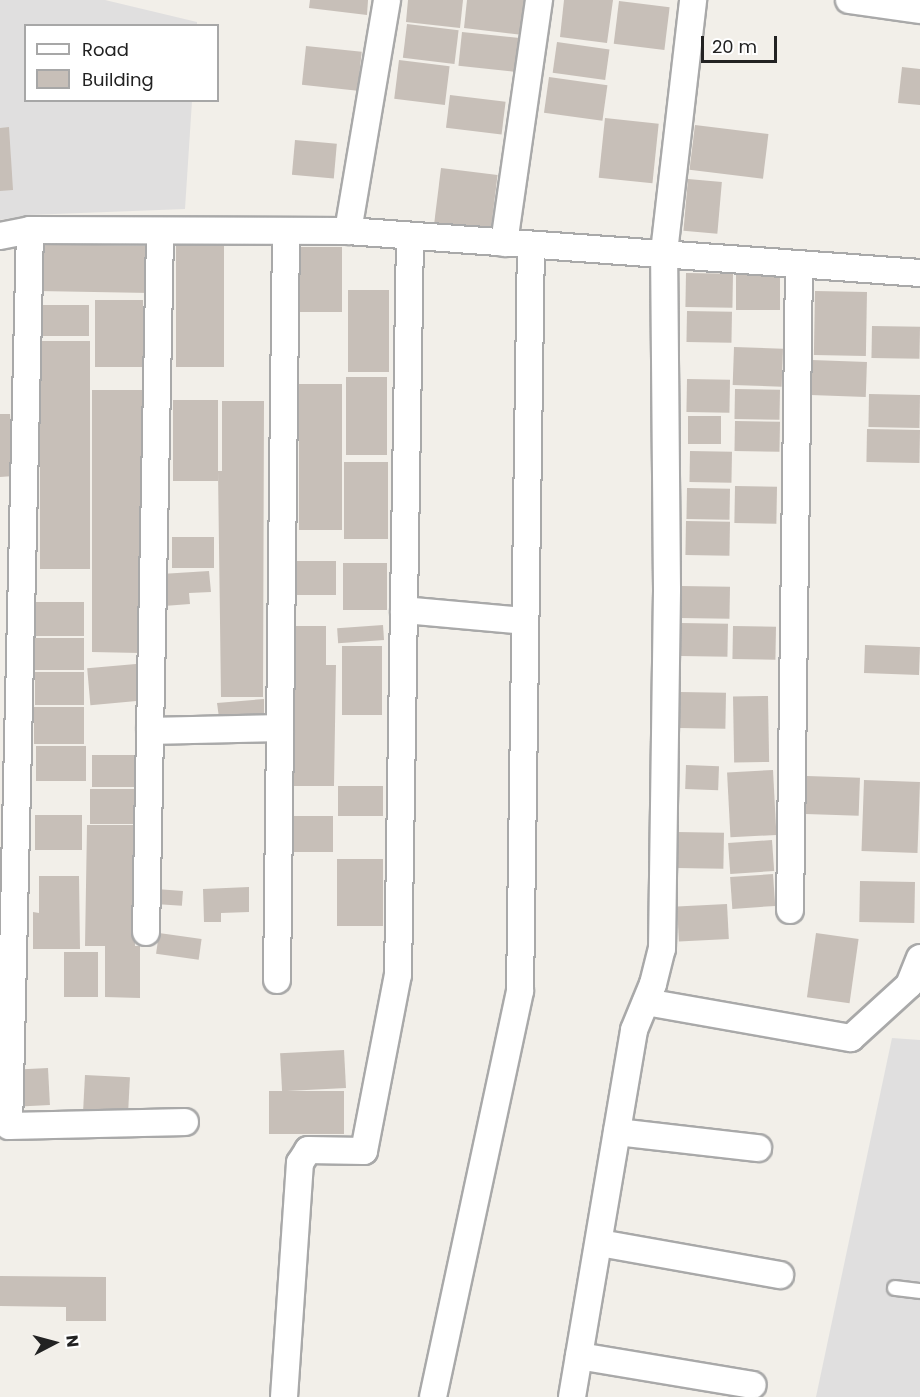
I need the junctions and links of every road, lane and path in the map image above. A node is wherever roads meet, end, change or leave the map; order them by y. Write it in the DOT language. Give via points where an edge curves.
graph roads {
  1 [pos="387,0"];
  2 [pos="539,0"];
  3 [pos="693,0"];
  4 [pos="863,1"];
  5 [pos="920,10"];
  6 [pos="30,230"];
  7 [pos="348,231"];
  8 [pos="286,232"];
  9 [pos="160,233"];
  10 [pos="0,236"];
  11 [pos="410,236"];
  12 [pos="504,243"];
  13 [pos="531,245"];
  14 [pos="664,252"];
  15 [pos="799,264"];
  16 [pos="920,273"];
  17 [pos="404,610"];
  18 [pos="525,621"];
  19 [pos="280,728"];
  20 [pos="150,731"];
  21 [pos="790,910"];
  22 [pos="146,932"];
  23 [pos="920,958"];
  24 [pos="277,980"];
  25 [pos="646,1002"];
  26 [pos="185,1122"];
  27 [pos="617,1132"];
  28 [pos="758,1148"];
  29 [pos="600,1243"];
  30 [pos="780,1275"];
  31 [pos="895,1288"];
  32 [pos="920,1291"];
  33 [pos="579,1356"];
  34 [pos="753,1385"];
  35 [pos="284,1397"];
  36 [pos="432,1397"];
  37 [pos="572,1397"];
  1 -- 7 [label="street"];
  2 -- 12 [label="street"];
  3 -- 14 [label="street"];
  4 -- 5 [label="street"];
  6 -- 9 [label="street"];
  6 -- 10 [label="street"];
  6 -- 26 [label="street" via="9,1126"];
  7 -- 8 [label="street"];
  7 -- 11 [label="street"];
  8 -- 9 [label="street"];
  8 -- 19 [label="street"];
  9 -- 20 [label="street"];
  11 -- 12 [label="street"];
  11 -- 17 [label="street"];
  12 -- 13 [label="street"];
  13 -- 14 [label="street"];
  13 -- 18 [label="street"];
  14 -- 15 [label="street"];
  14 -- 25 [label="street" via="667,589 662,949"];
  15 -- 16 [label="street"];
  15 -- 21 [label="street"];
  17 -- 18 [label="street"];
  17 -- 35 [label="street" via="398,975 364,1151 308,1150 300,1163"];
  18 -- 36 [label="street" via="520,992"];
  19 -- 20 [label="street"];
  19 -- 24 [label="street"];
  20 -- 22 [label="street"];
  23 -- 25 [label="street" via="909,985 851,1038"];
  25 -- 27 [label="street" via="634,1030"];
  27 -- 28 [label="street"];
  27 -- 29 [label="street"];
  29 -- 30 [label="street"];
  29 -- 33 [label="street"];
  31 -- 32 [label="lane"];
  33 -- 34 [label="street"];
  33 -- 37 [label="street"];
}
